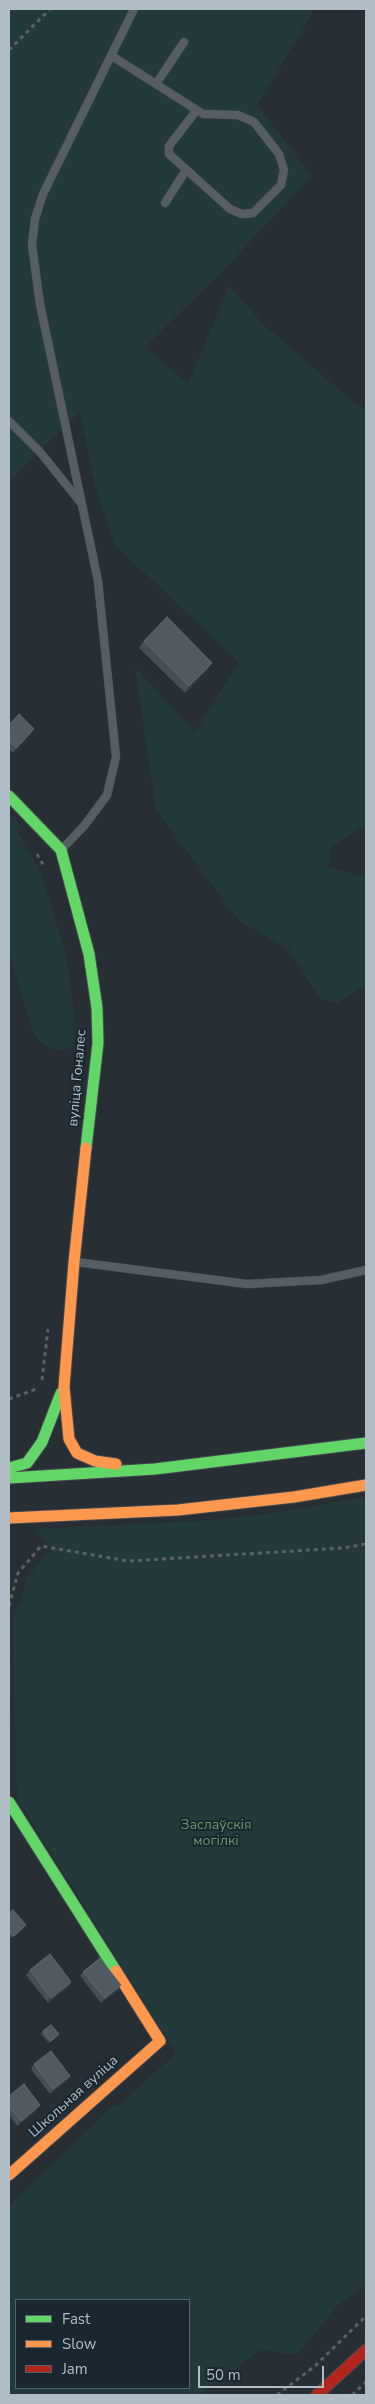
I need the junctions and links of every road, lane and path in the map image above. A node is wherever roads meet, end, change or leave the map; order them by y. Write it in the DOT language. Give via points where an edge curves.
graph roads {
  1 [pos="50,9"];
  2 [pos="134,9"];
  3 [pos="184,42"];
  4 [pos="9,50"];
  5 [pos="112,56"];
  6 [pos="156,84"];
  7 [pos="196,110"];
  8 [pos="186,170"];
  9 [pos="165,203"];
  10 [pos="9,421"];
  11 [pos="83,504"];
  12 [pos="9,796"];
  13 [pos="33,848"];
  14 [pos="61,850"];
  15 [pos="46,873"];
  16 [pos="74,1262"];
  17 [pos="366,1270"];
  18 [pos="49,1320"];
  19 [pos="64,1387"];
  20 [pos="9,1398"];
  21 [pos="366,1443"];
  22 [pos="9,1468"];
  23 [pos="155,1469"];
  24 [pos="9,1478"];
  25 [pos="366,1485"];
  26 [pos="9,1518"];
  27 [pos="366,1544"];
  28 [pos="9,1606"];
  29 [pos="9,1802"];
  30 [pos="9,2175"];
  31 [pos="366,2316"];
  32 [pos="366,2350"];
  33 [pos="366,2382"];
  34 [pos="278,2395"];
  35 [pos="317,2395"];
  36 [pos="352,2395"];
  1 -- 4 [label="path"];
  2 -- 5 [label="lane"];
  3 -- 6 [label="lane"];
  5 -- 6 [label="lane"];
  5 -- 11 [label="lane" via="43,194 35,219 32,245 40,304"];
  6 -- 7 [label="lane"];
  7 -- 8 [label="lane" via="169,146 170,154"];
  7 -- 8 [label="lane" via="203,114 238,115 254,122 279,154 284,170 281,185 253,213 242,214 230,208"];
  8 -- 9 [label="lane"];
  10 -- 11 [label="lane" via="40,452"];
  11 -- 14 [label="lane" via="98,582 116,757 107,795"];
  12 -- 14 [label="main road, вуліца Гоналес"];
  13 -- 15 [label="path"];
  14 -- 16 [label="main road, вуліца Гоналес" via="89,954 97,1017 96,1067"];
  16 -- 17 [label="lane" via="247,1284 321,1280"];
  16 -- 19 [label="main road, вуліца Гоналес"];
  18 -- 20 [label="path" via="41,1388"];
  19 -- 22 [label="main road" via="42,1442 26,1462"];
  19 -- 23 [label="main road" via="69,1439 77,1453 95,1461"];
  21 -- 23 [label="main road"];
  23 -- 24 [label="main road"];
  25 -- 26 [label="main road" via="294,1498 178,1510"];
  27 -- 28 [label="path" via="128,1561 41,1546 18,1574"];
  29 -- 30 [label="main road, Школьная вуліца" via="160,2041"];
  31 -- 34 [label="path" via="315,2366"];
  32 -- 35 [label="main road"];
  33 -- 36 [label="path"];
}
